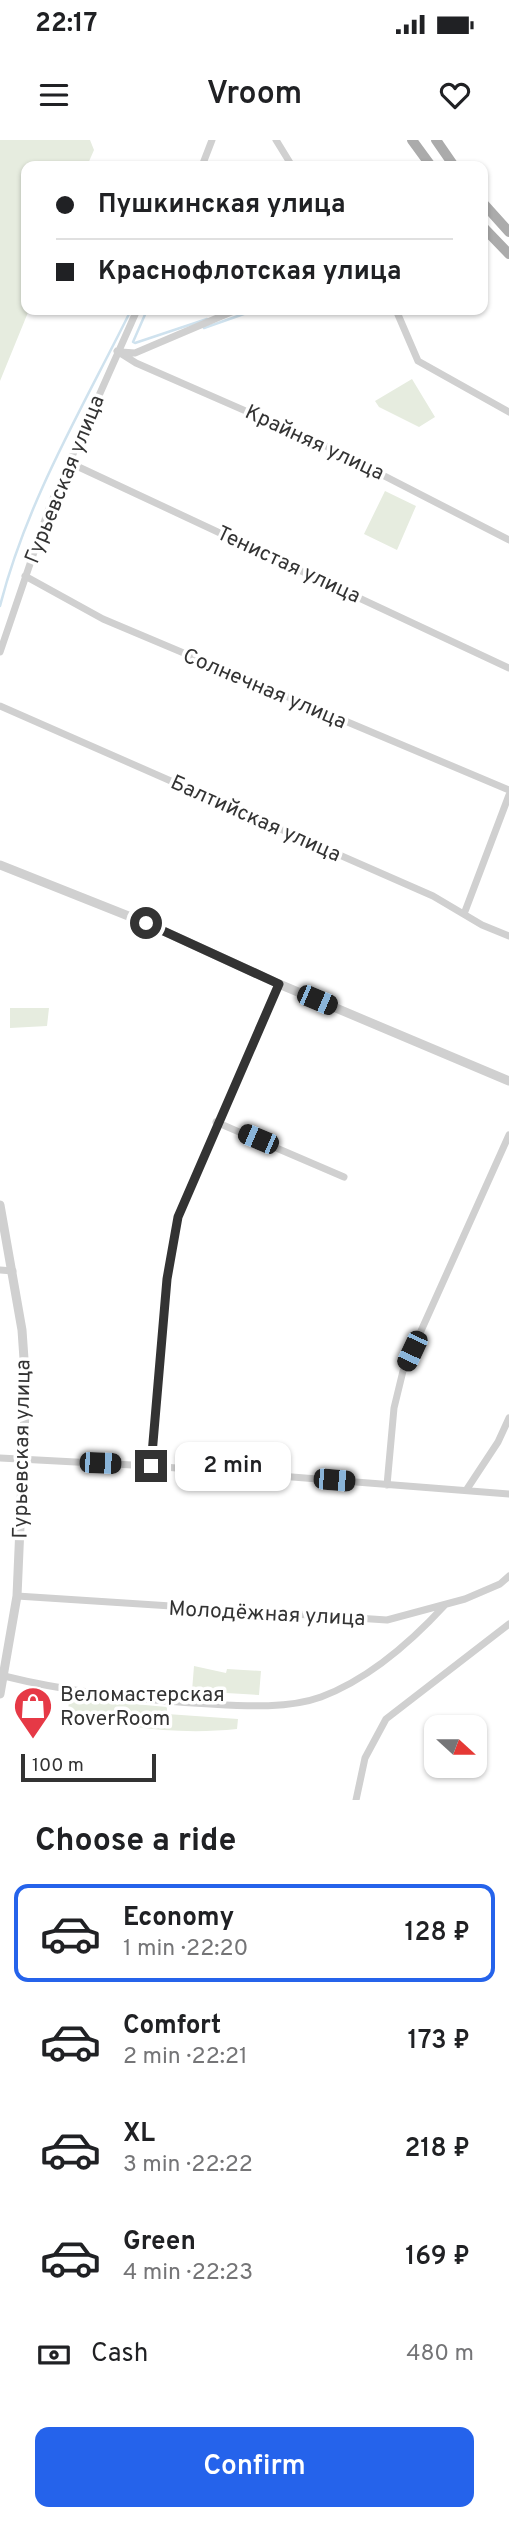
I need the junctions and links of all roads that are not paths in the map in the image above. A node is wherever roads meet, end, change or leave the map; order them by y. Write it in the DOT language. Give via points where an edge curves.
graph roads {
  1 [pos="212,140"];
  2 [pos="276,140"];
  3 [pos="412,140"];
  4 [pos="436,140"];
  5 [pos="204,161"];
  6 [pos="289,161"];
  7 [pos="427,161"];
  8 [pos="451,161"];
  9 [pos="488,209"];
  10 [pos="488,232"];
  11 [pos="509,232"];
  12 [pos="509,254"];
  13 [pos="135,315"];
  14 [pos="224,315"];
  15 [pos="398,315"];
  16 [pos="117,351"];
  17 [pos="509,412"];
  18 [pos="68,462"];
  19 [pos="509,540"];
  20 [pos="25,576"];
  21 [pos="0,652"];
  22 [pos="509,668"];
  23 [pos="0,706"];
  24 [pos="509,792"];
  25 [pos="0,865"];
  26 [pos="464,914"];
  27 [pos="509,936"];
  28 [pos="279,984"];
  29 [pos="509,1081"];
  30 [pos="216,1122"];
  31 [pos="509,1135"];
  32 [pos="344,1177"];
  33 [pos="0,1205"];
  34 [pos="0,1270"];
  35 [pos="13,1271"];
  36 [pos="509,1418"];
  37 [pos="0,1458"];
  38 [pos="23,1460"];
  39 [pos="151,1466"];
  40 [pos="387,1485"];
  41 [pos="467,1489"];
  42 [pos="509,1494"];
  43 [pos="509,1576"];
  44 [pos="17,1596"];
  45 [pos="445,1604"];
  46 [pos="509,1625"];
  47 [pos="4,1676"];
  48 [pos="0,1694"];
  49 [pos="356,1800"];
  1 -- 5 [label="street"];
  2 -- 6 [label="street"];
  3 -- 7 [label="main road"];
  4 -- 8 [label="main road"];
  9 -- 11 [label="main road"];
  10 -- 12 [label="main road"];
  13 -- 16 [label="street, Гурьевская улица"];
  14 -- 16 [label="street" via="135,353"];
  15 -- 17 [label="street" via="418,361"];
  16 -- 18 [label="street, Гурьевская улица"];
  16 -- 19 [label="street, Крайняя улица" via="328,447"];
  18 -- 20 [label="street, Гурьевская улица"];
  18 -- 22 [label="street, Тенистая улица"];
  20 -- 21 [label="street, Гурьевская улица"];
  20 -- 24 [label="street, Солнечная улица" via="103,619"];
  23 -- 26 [label="street, Балтийская улица" via="433,896"];
  24 -- 26 [label="street"];
  25 -- 28 [label="street" via="146,923"];
  26 -- 27 [label="street, Балтийская улица"];
  28 -- 29 [label="street"];
  28 -- 30 [label="street"];
  30 -- 32 [label="street"];
  30 -- 39 [label="street" via="178,1217 167,1279"];
  31 -- 40 [label="street" via="402,1371"];
  33 -- 35 [label="street, Гурьевская улица"];
  34 -- 35 [label="street"];
  35 -- 38 [label="street, Гурьевская улица" via="26,1388"];
  36 -- 41 [label="street"];
  37 -- 38 [label="street"];
  38 -- 39 [label="street"];
  38 -- 44 [label="street, Гурьевская улица"];
  39 -- 40 [label="street"];
  40 -- 41 [label="street"];
  41 -- 42 [label="street"];
  43 -- 45 [label="street, Молодёжная улица" via="489,1589"];
  44 -- 45 [label="street, Молодёжная улица" via="387,1620"];
  44 -- 47 [label="street, Гурьевская улица"];
  45 -- 47 [label="street" via="417,1635 351,1683 310,1699 251,1706 142,1700 57,1689"];
  46 -- 49 [label="street" via="386,1719 365,1758"];
  47 -- 48 [label="street, Гурьевская улица"];
}
